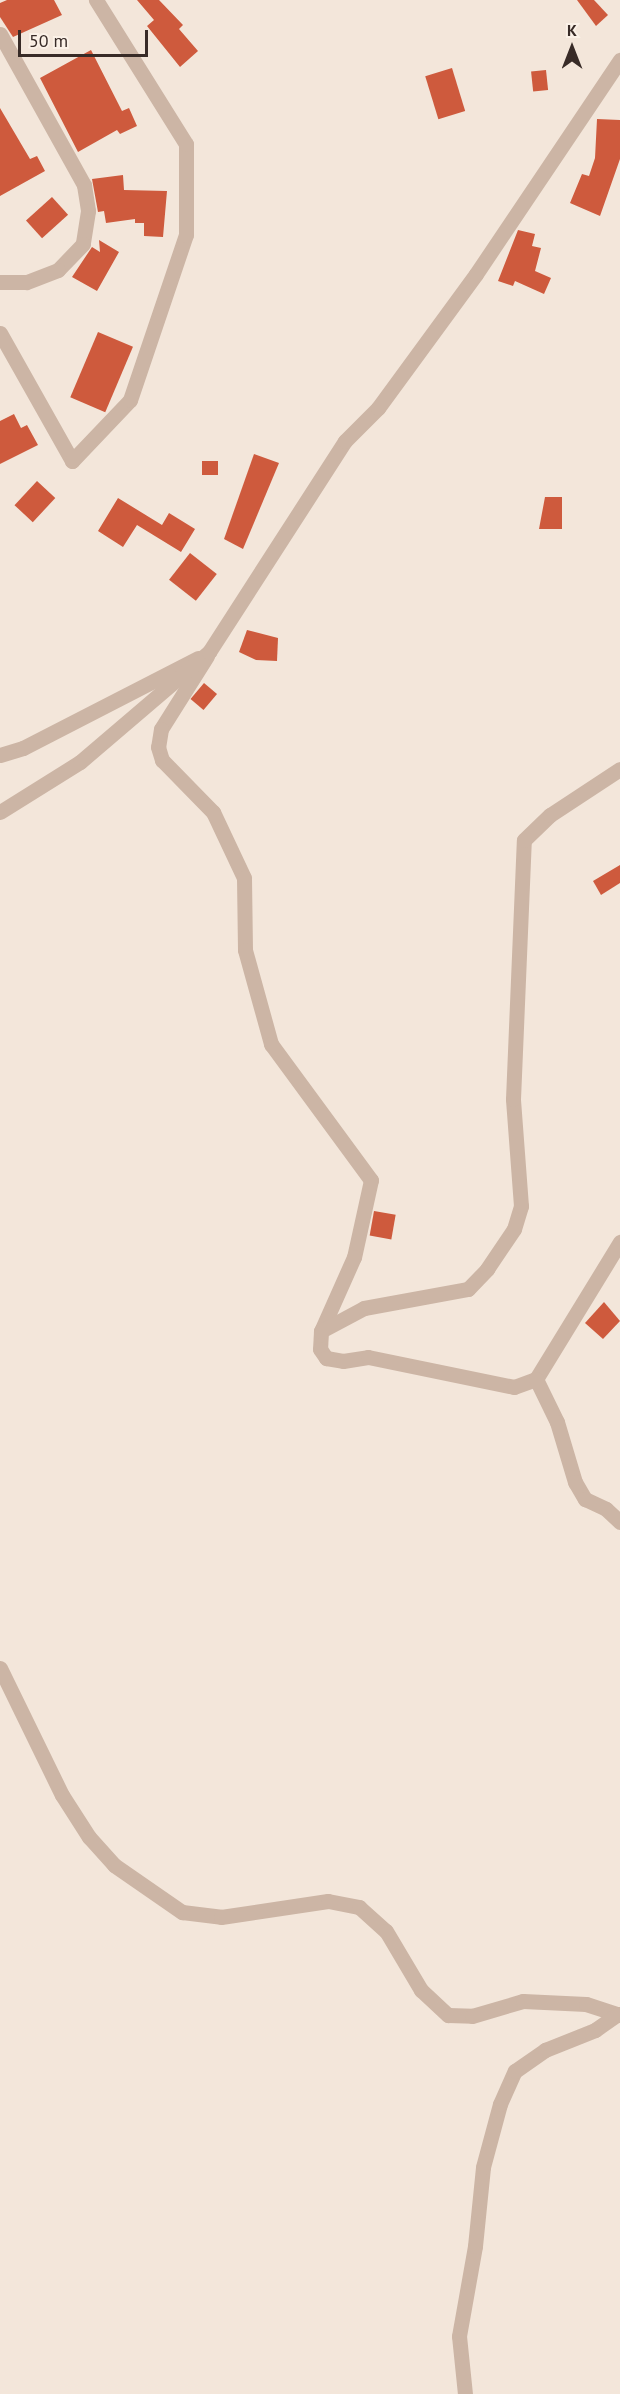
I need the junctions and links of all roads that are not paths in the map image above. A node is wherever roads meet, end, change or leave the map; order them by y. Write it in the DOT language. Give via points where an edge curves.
graph roads {
  1 [pos="96,0"];
  2 [pos="0,34"];
  3 [pos="620,60"];
  4 [pos="0,282"];
  5 [pos="0,333"];
  6 [pos="209,652"];
  7 [pos="0,755"];
  8 [pos="620,770"];
  9 [pos="0,812"];
  10 [pos="620,1242"];
  11 [pos="321,1331"];
  12 [pos="536,1379"];
  13 [pos="620,1522"];
  14 [pos="0,1668"];
  15 [pos="619,2015"];
  16 [pos="465,2394"];
  1 -- 5 [label="street" via="186,144 186,235 130,400 72,461"];
  2 -- 4 [label="street" via="84,184 88,211 83,244 58,270 26,282"];
  3 -- 6 [label="street" via="469,284 378,408 345,441"];
  6 -- 7 [label="street" via="23,748"];
  6 -- 9 [label="street" via="80,762 17,805"];
  6 -- 11 [label="street" via="161,729 158,747 162,760 213,812 244,878 245,950 271,1044 371,1180 354,1257"];
  8 -- 11 [label="street" via="550,815 524,840 513,1099 521,1206 513,1229 487,1269 468,1289 364,1308"];
  10 -- 12 [label="street"];
  11 -- 12 [label="street" via="320,1349 326,1358 368,1357 514,1387"];
  12 -- 13 [label="street" via="557,1422 575,1482 585,1499 606,1509"];
  14 -- 15 [label="street" via="62,1795 89,1837 114,1865 182,1912 221,1917 328,1901 359,1907 386,1930 421,1990 448,2015 472,2016 523,2001 586,2004"];
  15 -- 16 [label="street" via="595,2030 545,2049 515,2071 500,2104 483,2167 475,2246 459,2336"];
}
